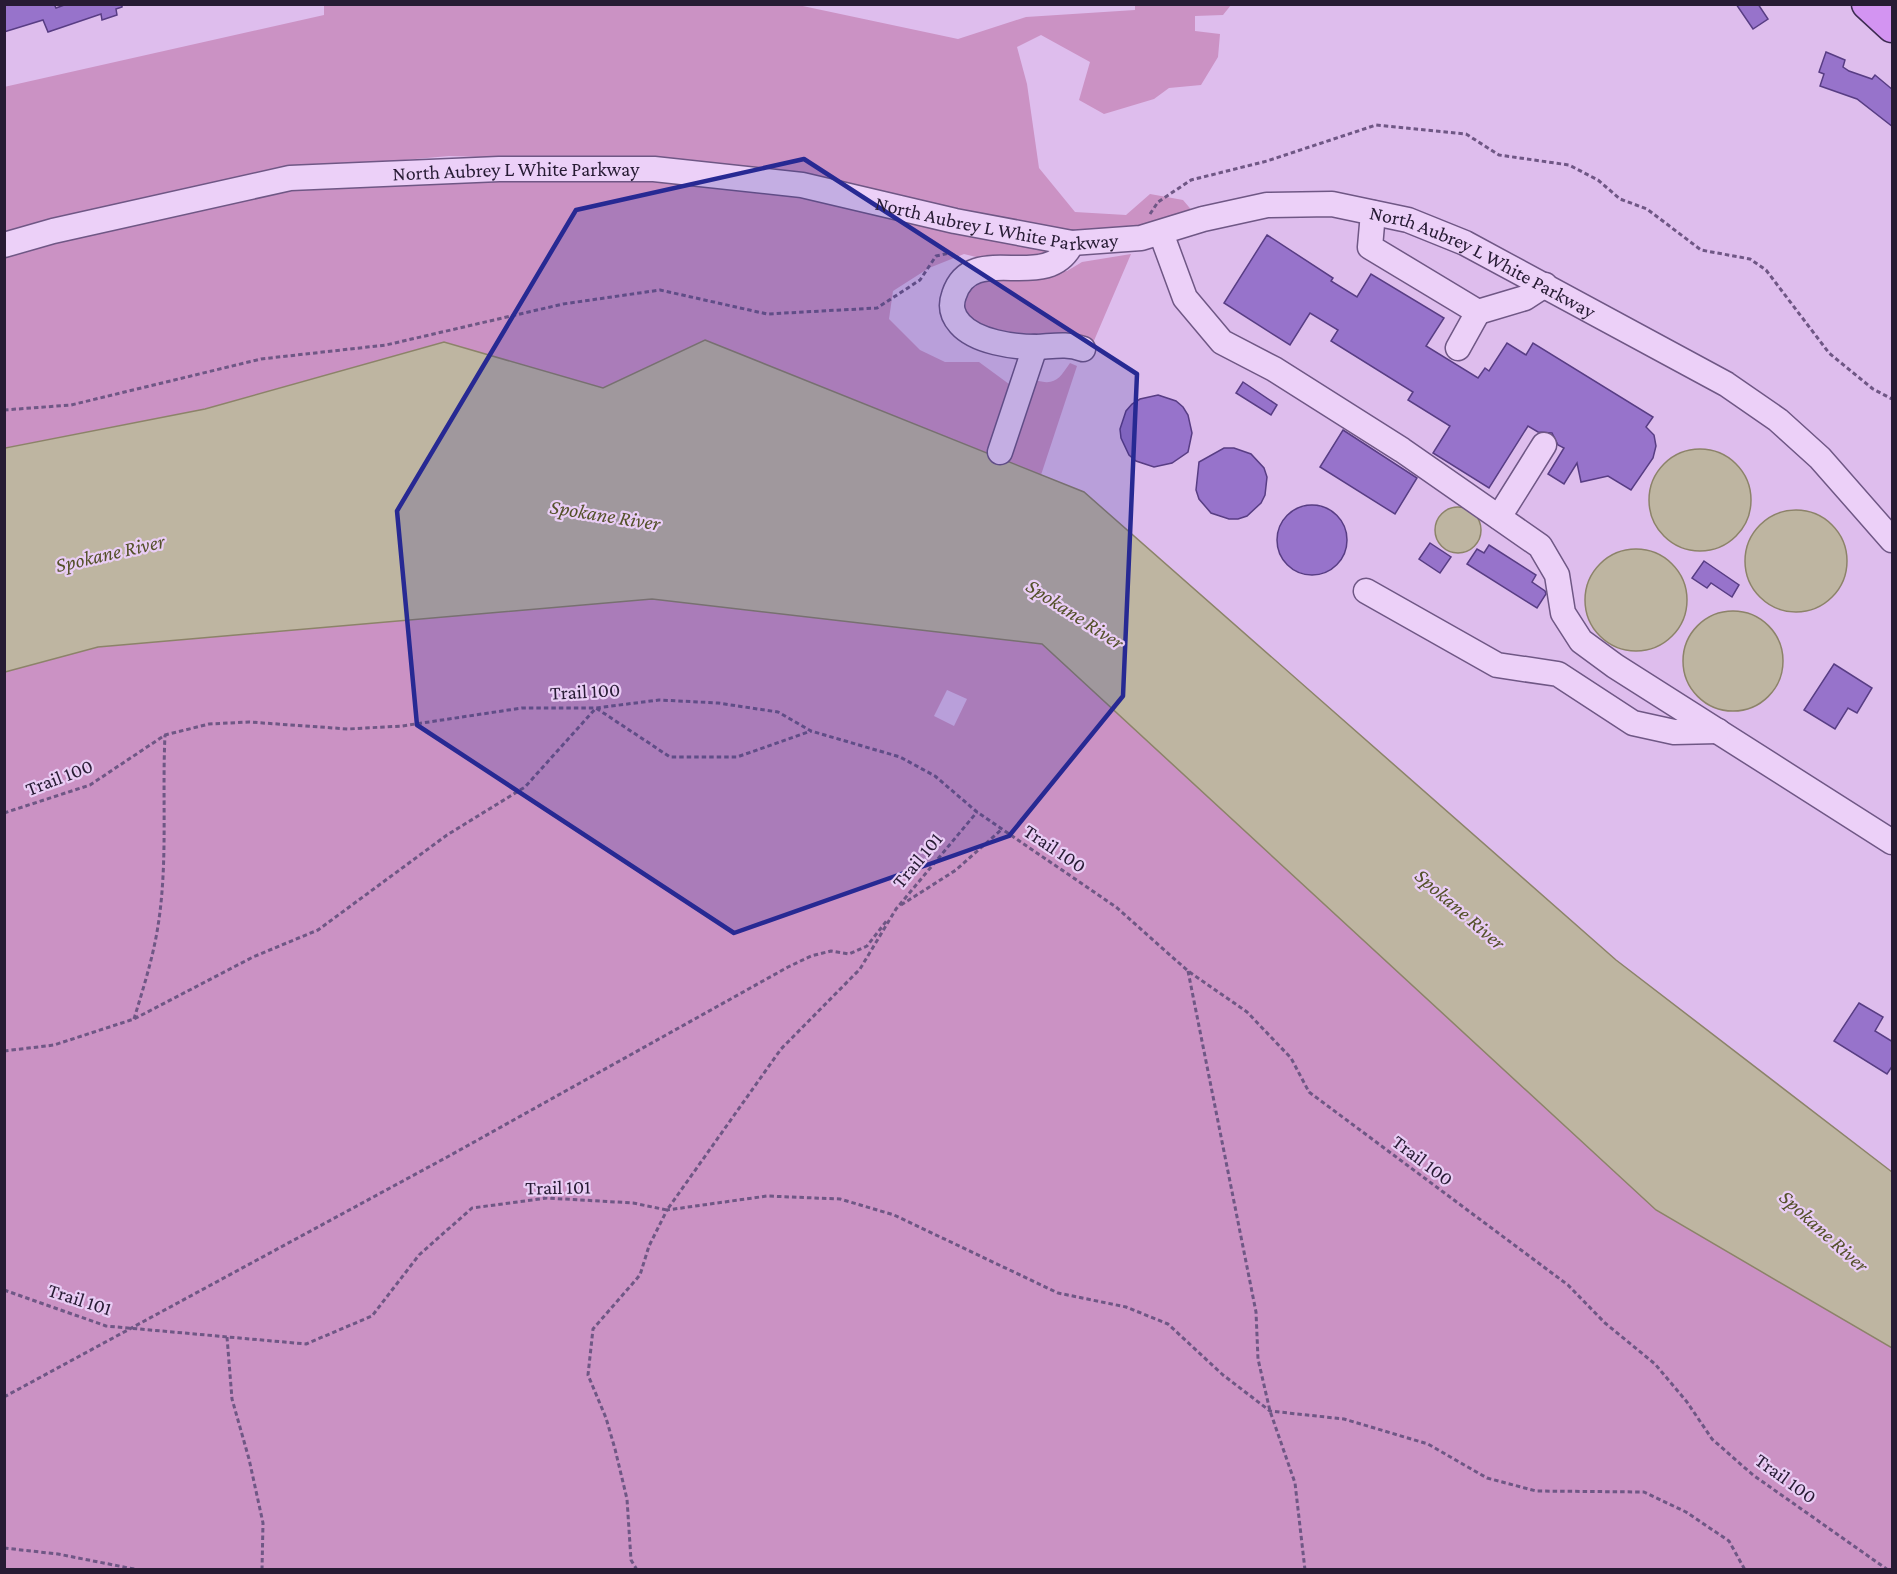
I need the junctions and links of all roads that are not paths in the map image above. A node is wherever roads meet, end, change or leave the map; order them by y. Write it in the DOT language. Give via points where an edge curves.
graph roads {
  1 [pos="1373,213"];
  2 [pos="1151,236"];
  3 [pos="1072,243"];
  4 [pos="4,245"];
  5 [pos="1545,285"];
  6 [pos="1478,312"];
  7 [pos="1035,347"];
  8 [pos="1458,348"];
  9 [pos="1083,349"];
  10 [pos="1544,445"];
  11 [pos="1000,452"];
  12 [pos="1499,517"];
  13 [pos="1893,540"];
  14 [pos="1366,591"];
  15 [pos="1718,731"];
  16 [pos="1893,842"];
  1 -- 2 [label="street, North Aubrey L White Parkway" via="1332,204 1267,204"];
  1 -- 5 [label="street, North Aubrey L White Parkway" via="1408,220 1465,243"];
  1 -- 6 [label="street" via="1365,256"];
  2 -- 3 [label="street, North Aubrey L White Parkway"];
  2 -- 12 [label="street" via="1185,298 1222,342 1284,375"];
  3 -- 4 [label="street, North Aubrey L White Parkway" via="955,221 802,185 654,169 499,168 290,178"];
  3 -- 7 [label="street" via="1065,257 1052,265 977,270 967,273 957,284 953,316 967,332 985,340"];
  5 -- 6 [label="street" via="1525,298"];
  5 -- 13 [label="street, North Aubrey L White Parkway" via="1726,384 1778,420 1820,458"];
  6 -- 8 [label="street"];
  7 -- 9 [label="street" via="1072,345"];
  7 -- 11 [label="street"];
  10 -- 12 [label="street"];
  12 -- 15 [label="street" via="1540,546 1557,575 1563,613 1581,641"];
  14 -- 15 [label="street" via="1497,665 1558,674 1633,723 1674,732"];
  15 -- 16 [label="street"];
}
